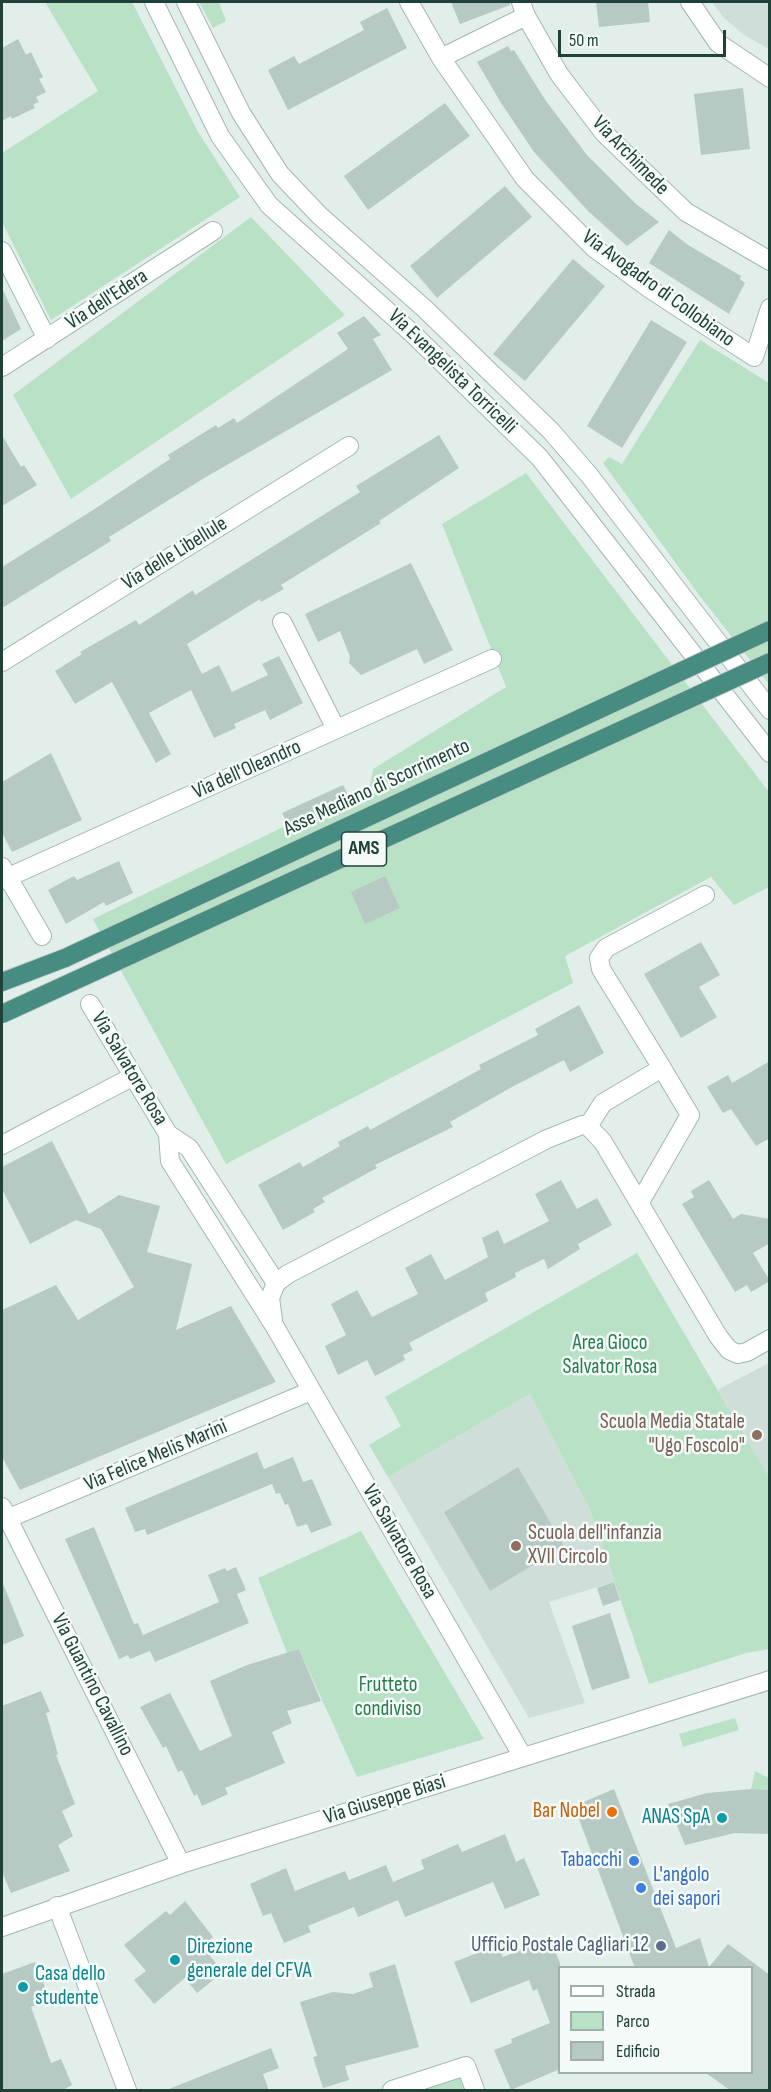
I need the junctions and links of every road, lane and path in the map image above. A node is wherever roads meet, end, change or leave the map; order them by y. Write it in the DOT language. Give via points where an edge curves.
graph roads {
  1 [pos="154,2"];
  2 [pos="186,2"];
  3 [pos="409,2"];
  4 [pos="690,2"];
  5 [pos="523,9"];
  6 [pos="441,58"];
  7 [pos="770,78"];
  8 [pos="213,231"];
  9 [pos="2,251"];
  10 [pos="770,261"];
  11 [pos="770,308"];
  12 [pos="47,339"];
  13 [pos="2,367"];
  14 [pos="348,446"];
  15 [pos="282,622"];
  16 [pos="770,630"];
  17 [pos="492,659"];
  18 [pos="2,662"];
  19 [pos="770,662"];
  20 [pos="770,710"];
  21 [pos="336,729"];
  22 [pos="765,748"];
  23 [pos="4,874"];
  24 [pos="705,895"];
  25 [pos="42,936"];
  26 [pos="2,982"];
  27 [pos="90,1004"];
  28 [pos="2,1014"];
  29 [pos="662,1068"];
  30 [pos="132,1077"];
  31 [pos="588,1126"];
  32 [pos="168,1134"];
  33 [pos="2,1145"];
  34 [pos="640,1202"];
  35 [pos="276,1283"];
  36 [pos="275,1327"];
  37 [pos="770,1339"];
  38 [pos="311,1391"];
  39 [pos="4,1515"];
  40 [pos="770,1680"];
  41 [pos="523,1756"];
  42 [pos="181,1864"];
  43 [pos="57,1906"];
  44 [pos="2,1927"];
  45 [pos="127,2091"];
  46 [pos="392,2091"];
  47 [pos="475,2091"];
  1 -- 22 [label="street, Via Evangelista Torricelli" via="220,136 269,205 413,334 540,458"];
  2 -- 20 [label="street, Via Evangelista Torricelli" via="241,114 280,174 551,431"];
  3 -- 6 [label="street, Via Avogadro di Collobiano"];
  4 -- 7 [label="street" via="718,43"];
  5 -- 6 [label="street, Via Archimede"];
  5 -- 10 [label="street, Via Archimede" via="559,74 604,134 686,212"];
  6 -- 11 [label="street, Via Avogadro di Collobiano" via="525,179 594,248 754,357"];
  8 -- 12 [label="street, Via dell'Edera"];
  9 -- 12 [label="street"];
  12 -- 13 [label="street, Via dell'Edera"];
  14 -- 18 [label="street, Via delle Libellule"];
  15 -- 21 [label="street"];
  16 -- 26 [label="highway, Asse Mediano di Scorrimento / AMS, bridge" via="65,958"];
  17 -- 21 [label="street, Via dell'Oleandro"];
  19 -- 28 [label="highway, AMS, bridge"];
  21 -- 23 [label="street, Via dell'Oleandro"];
  23 -- 25 [label="street"];
  24 -- 29 [label="street" via="606,948 599,958 600,969"];
  27 -- 30 [label="street, Via Salvatore Rosa"];
  29 -- 31 [label="street" via="603,1103"];
  29 -- 34 [label="street" via="690,1115"];
  30 -- 32 [label="street, Via Salvatore Rosa"];
  30 -- 33 [label="street"];
  31 -- 34 [label="street" via="603,1142"];
  31 -- 35 [label="street" via="568,1129 547,1139"];
  32 -- 35 [label="street, Via Salvatore Rosa" via="189,1148"];
  32 -- 36 [label="street, Via Salvatore Rosa" via="170,1161"];
  34 -- 37 [label="street" via="729,1350 747,1352"];
  35 -- 36 [label="street, Via Salvatore Rosa" via="270,1298"];
  36 -- 38 [label="street, Via Salvatore Rosa"];
  38 -- 39 [label="street, Via Felice Melis Marini"];
  38 -- 41 [label="street, Via Salvatore Rosa"];
  39 -- 42 [label="street, Via Guantino Cavallino"];
  40 -- 41 [label="street, Via Giuseppe Biasi"];
  41 -- 42 [label="street, Via Giuseppe Biasi"];
  42 -- 43 [label="street, Via Giuseppe Biasi"];
  43 -- 44 [label="street, Via Giuseppe Biasi"];
  43 -- 45 [label="street"];
  46 -- 47 [label="street" via="466,2066"];
}
